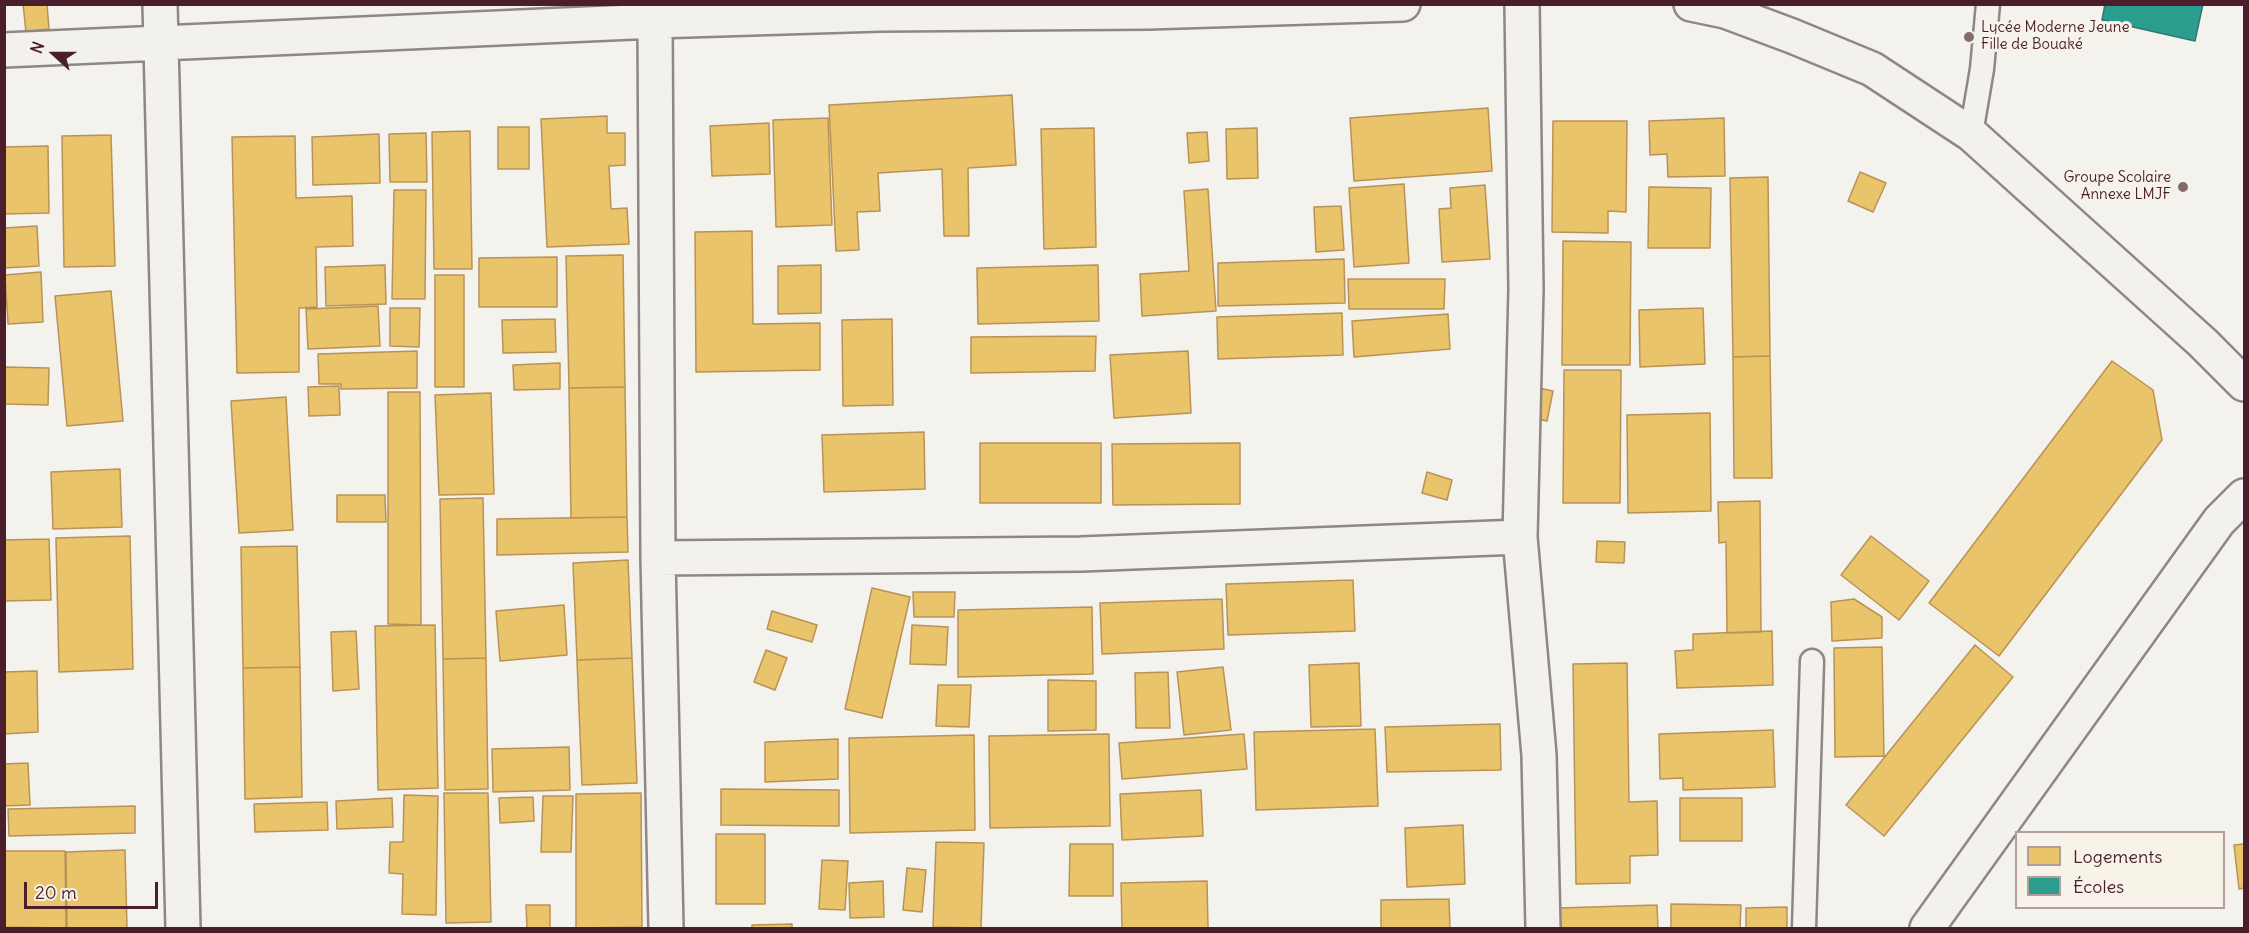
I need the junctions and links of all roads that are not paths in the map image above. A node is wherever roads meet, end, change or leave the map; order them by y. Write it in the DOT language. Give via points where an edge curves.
graph roads {
  1 [pos="160,4"];
  2 [pos="1403,4"];
  3 [pos="1522,4"];
  4 [pos="1691,4"];
  5 [pos="1988,4"];
  6 [pos="1148,8"];
  7 [pos="655,21"];
  8 [pos="162,43"];
  9 [pos="4,50"];
  10 [pos="1971,134"];
  11 [pos="2244,384"];
  12 [pos="2244,496"];
  13 [pos="1520,537"];
  14 [pos="658,558"];
  15 [pos="1812,661"];
  16 [pos="183,928"];
  17 [pos="666,928"];
  18 [pos="1543,928"];
  19 [pos="1804,928"];
  20 [pos="1927,928"];
  1 -- 8 [label="street"];
  2 -- 6 [label="street"];
  3 -- 13 [label="street" via="1526,290"];
  4 -- 10 [label="street" via="1725,11 1872,69"];
  5 -- 10 [label="lane"];
  6 -- 7 [label="street"];
  7 -- 8 [label="street"];
  7 -- 14 [label="street"];
  8 -- 9 [label="street"];
  8 -- 16 [label="street"];
  10 -- 11 [label="street"];
  12 -- 20 [label="street" via="2219,521"];
  13 -- 14 [label="street" via="1081,554"];
  13 -- 18 [label="street" via="1539,755"];
  14 -- 17 [label="street"];
  15 -- 19 [label="lane"];
}
